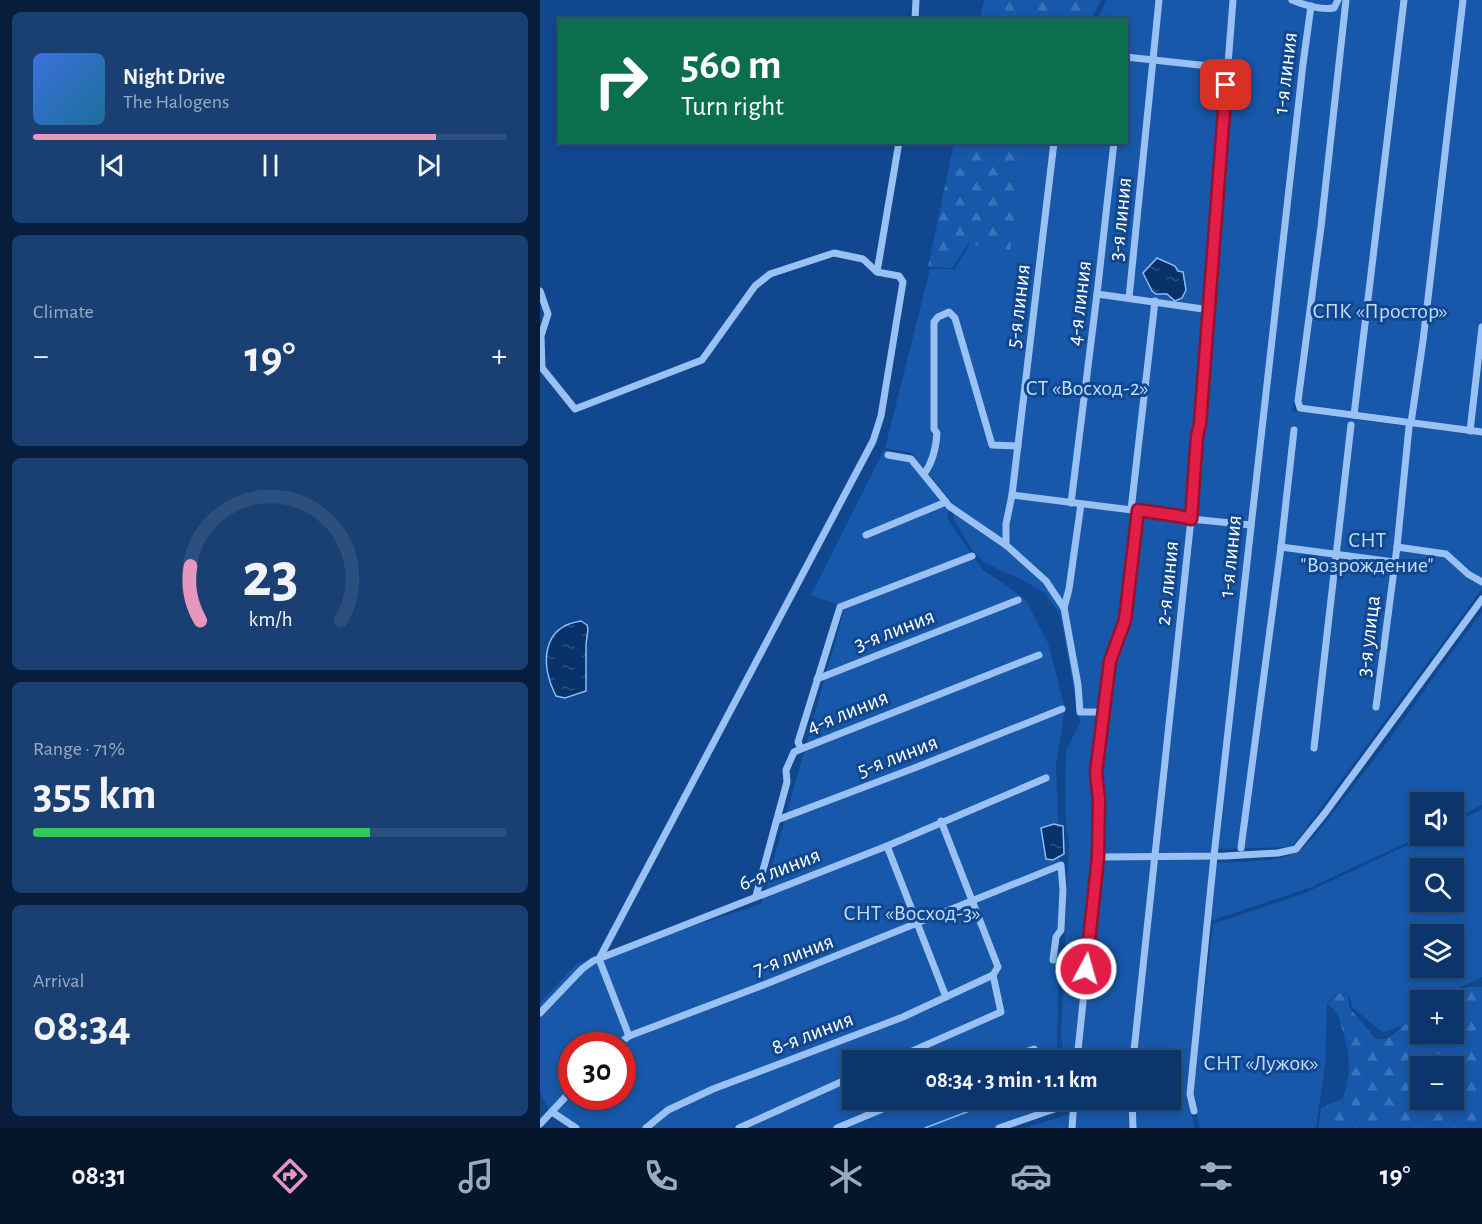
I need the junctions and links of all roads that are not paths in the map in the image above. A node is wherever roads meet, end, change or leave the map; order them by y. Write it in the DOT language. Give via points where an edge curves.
graph roads {
  1 [pos="916,0"];
  2 [pos="1159,0"];
  3 [pos="1233,0"];
  4 [pos="1292,0"];
  5 [pos="1338,0"];
  6 [pos="1346,0"];
  7 [pos="1404,0"];
  8 [pos="1463,0"];
  9 [pos="1311,6"];
  10 [pos="915,18"];
  11 [pos="1128,57"];
  12 [pos="1153,60"];
  13 [pos="1227,68"];
  14 [pos="899,144"];
  15 [pos="1054,144"];
  16 [pos="1114,144"];
  17 [pos="877,272"];
  18 [pos="540,291"];
  19 [pos="1098,294"];
  20 [pos="1129,298"];
  21 [pos="1155,301"];
  22 [pos="1210,310"];
  23 [pos="1482,327"];
  24 [pos="1353,415"];
  25 [pos="1351,425"];
  26 [pos="1410,425"];
  27 [pos="1294,430"];
  28 [pos="1470,430"];
  29 [pos="1482,432"];
  30 [pos="1018,446"];
  31 [pos="888,455"];
  32 [pos="924,474"];
  33 [pos="1012,495"];
  34 [pos="1071,503"];
  35 [pos="947,504"];
  36 [pos="1081,504"];
  37 [pos="1135,510"];
  38 [pos="1191,519"];
  39 [pos="1251,525"];
  40 [pos="866,536"];
  41 [pos="1006,545"];
  42 [pos="1397,547"];
  43 [pos="1281,548"];
  44 [pos="1336,555"];
  45 [pos="972,556"];
  46 [pos="1394,562"];
  47 [pos="1482,582"];
  48 [pos="1482,599"];
  49 [pos="1018,600"];
  50 [pos="1064,608"];
  51 [pos="1040,656"];
  52 [pos="817,679"];
  53 [pos="1376,707"];
  54 [pos="1062,709"];
  55 [pos="1104,712"];
  56 [pos="801,748"];
  57 [pos="1314,748"];
  58 [pos="1046,778"];
  59 [pos="777,820"];
  60 [pos="941,821"];
  61 [pos="887,846"];
  62 [pos="1241,848"];
  63 [pos="1154,856"];
  64 [pos="1214,856"];
  65 [pos="1098,857"];
  66 [pos="756,896"];
  67 [pos="973,902"];
  68 [pos="918,924"];
  69 [pos="599,959"];
  70 [pos="1053,960"];
  71 [pos="993,975"];
  72 [pos="946,997"];
  73 [pos="540,1012"];
  74 [pos="627,1032"];
  75 [pos="636,1033"];
  76 [pos="1034,1049"];
  77 [pos="915,1050"];
  78 [pos="1031,1050"];
  79 [pos="1078,1050"];
  80 [pos="1134,1050"];
  81 [pos="842,1082"];
  82 [pos="558,1105"];
  83 [pos="880,1110"];
  84 [pos="1050,1110"];
  85 [pos="1072,1110"];
  86 [pos="1132,1110"];
  87 [pos="1194,1111"];
  88 [pos="552,1112"];
  89 [pos="540,1124"];
  90 [pos="576,1128"];
  91 [pos="646,1128"];
  92 [pos="739,1128"];
  93 [pos="837,1128"];
  94 [pos="999,1128"];
  95 [pos="1072,1128"];
  96 [pos="1133,1128"];
  1 -- 10 [label="street"];
  2 -- 12 [label="street, 3-я линия"];
  3 -- 13 [label="street, 2-я линия"];
  4 -- 9 [label="street"];
  5 -- 9 [label="street" via="1334,8"];
  6 -- 24 [label="street" via="1298,401 1300,408"];
  7 -- 24 [label="street"];
  8 -- 26 [label="street, 3-я улица"];
  9 -- 39 [label="street, 1-я линия"];
  11 -- 12 [label="street"];
  12 -- 13 [label="street"];
  12 -- 20 [label="street, 3-я линия"];
  13 -- 22 [label="street, 2-я линия"];
  14 -- 17 [label="street"];
  15 -- 30 [label="street, 5-я линия"];
  16 -- 19 [label="street, 4-я линия"];
  17 -- 18 [label="street" via="863,259 834,253 770,274 755,286 702,360 574,409 543,368 541,336 548,314"];
  17 -- 69 [label="street" via="899,276 903,282 881,416 873,441"];
  19 -- 20 [label="street"];
  19 -- 34 [label="street, 4-я линия"];
  20 -- 21 [label="street"];
  21 -- 22 [label="street"];
  21 -- 37 [label="street"];
  22 -- 38 [label="street, 2-я линия"];
  23 -- 28 [label="street"];
  24 -- 26 [label="street"];
  25 -- 44 [label="street"];
  26 -- 28 [label="street"];
  26 -- 42 [label="street, 3-я улица"];
  27 -- 43 [label="street"];
  28 -- 29 [label="street"];
  30 -- 32 [label="street" via="993,445 955,318 949,312 943,313 934,322 937,440"];
  30 -- 33 [label="street, 5-я линия"];
  31 -- 32 [label="street" via="911,459"];
  32 -- 35 [label="street"];
  33 -- 34 [label="street"];
  33 -- 41 [label="street, 5-я линия"];
  34 -- 36 [label="street"];
  35 -- 40 [label="street"];
  35 -- 41 [label="street"];
  36 -- 37 [label="street"];
  36 -- 50 [label="street"];
  37 -- 38 [label="street"];
  37 -- 55 [label="street" via="1125,620 1110,661"];
  38 -- 39 [label="street"];
  38 -- 63 [label="street, 2-я линия"];
  39 -- 64 [label="street, 1-я линия"];
  41 -- 50 [label="street" via="1046,581"];
  42 -- 46 [label="street, 3-я улица"];
  42 -- 47 [label="street" via="1446,554"];
  43 -- 44 [label="street"];
  43 -- 62 [label="street"];
  44 -- 46 [label="street"];
  44 -- 57 [label="street"];
  45 -- 52 [label="street" via="840,607"];
  46 -- 53 [label="street, 3-я улица"];
  48 -- 64 [label="street" via="1296,849"];
  49 -- 52 [label="street, 3-я линия"];
  50 -- 55 [label="street" via="1080,712"];
  51 -- 56 [label="street, 4-я линия"];
  52 -- 56 [label="street" via="798,742"];
  54 -- 59 [label="street, 5-я линия"];
  55 -- 65 [label="street" via="1096,773"];
  56 -- 59 [label="street" via="794,752 786,770 787,782"];
  58 -- 60 [label="street, 6-я линия"];
  59 -- 66 [label="street"];
  60 -- 61 [label="street, 6-я линия"];
  60 -- 67 [label="street"];
  61 -- 66 [label="street, 6-я линия"];
  61 -- 68 [label="street"];
  63 -- 64 [label="street"];
  63 -- 65 [label="street"];
  63 -- 80 [label="street, 2-я линия"];
  64 -- 87 [label="street, 1-я линия" via="1190,1094"];
  65 -- 79 [label="street"];
  66 -- 69 [label="street, 6-я линия"];
  67 -- 68 [label="street, 7-я линия"];
  67 -- 70 [label="street, 7-я линия" via="1061,865 1061,930 1056,937"];
  67 -- 71 [label="street" via="998,967"];
  68 -- 72 [label="street"];
  68 -- 75 [label="street, 7-я линия"];
  69 -- 73 [label="street, 6-я линия" via="582,969"];
  69 -- 74 [label="street"];
  71 -- 72 [label="street, 8-я линия"];
  71 -- 77 [label="street" via="1001,1012"];
  72 -- 91 [label="street, 8-я линия" via="713,1089 668,1110"];
  76 -- 78 [label="street"];
  81 -- 92 [label="street"];
  82 -- 88 [label="street"];
  83 -- 93 [label="street"];
  84 -- 94 [label="street"];
  85 -- 95 [label="street"];
  86 -- 96 [label="street"];
  88 -- 89 [label="street"];
  88 -- 90 [label="street"];
}
